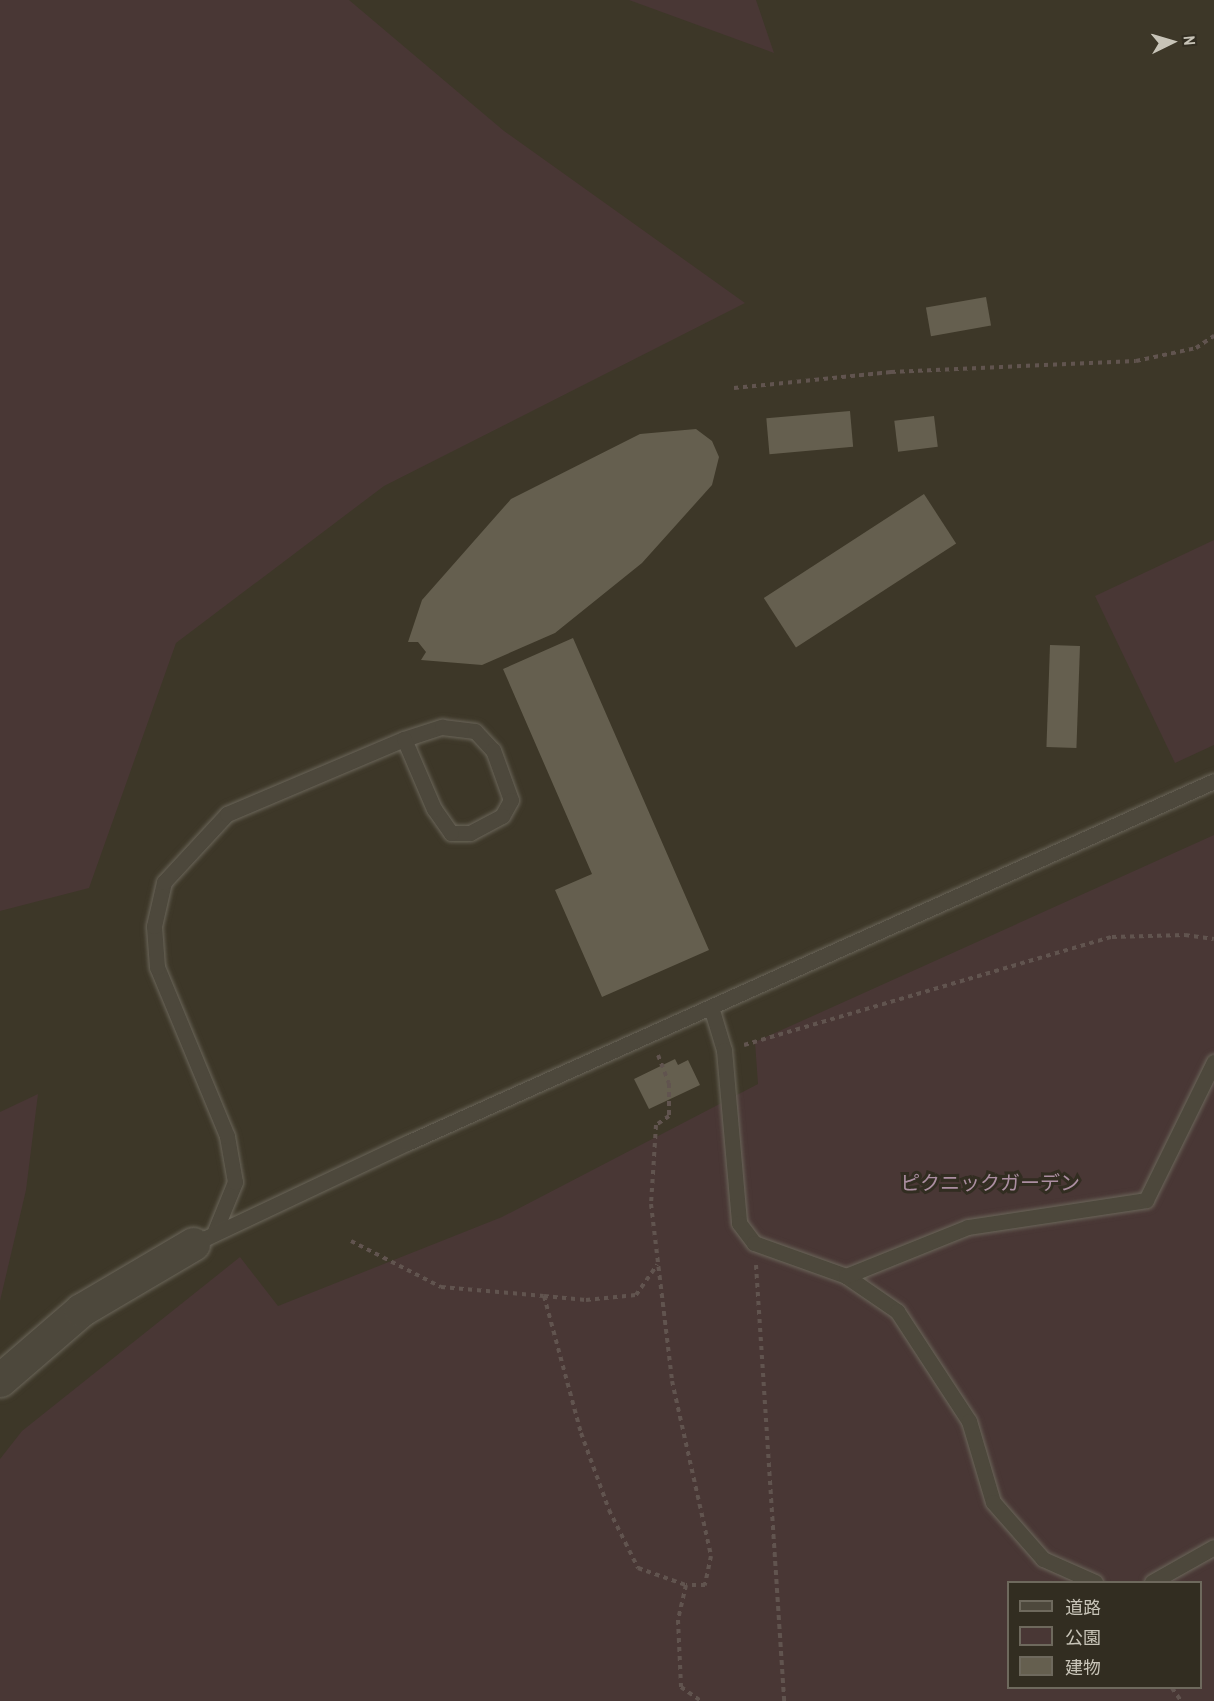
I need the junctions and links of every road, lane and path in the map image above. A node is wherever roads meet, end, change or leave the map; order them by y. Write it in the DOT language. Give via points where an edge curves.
graph roads {
  1 [pos="1214,336"];
  2 [pos="734,388"];
  3 [pos="404,739"];
  4 [pos="1214,781"];
  5 [pos="1214,939"];
  6 [pos="711,1007"];
  7 [pos="651,1034"];
  8 [pos="724,1050"];
  9 [pos="1214,1062"];
  10 [pos="204,1238"];
  11 [pos="351,1241"];
  12 [pos="754,1243"];
  13 [pos="658,1264"];
  14 [pos="846,1275"];
  15 [pos="544,1296"];
  16 [pos="0,1380"];
  17 [pos="1214,1546"];
  18 [pos="1093,1581"];
  19 [pos="1154,1581"];
  20 [pos="686,1585"];
  21 [pos="701,1701"];
  22 [pos="784,1701"];
  1 -- 2 [label="path" via="1196,348 1136,361 891,372"];
  3 -- 3 [label="lane" via="441,727 475,730 493,750 511,800 502,816 470,833 451,833 434,809"];
  3 -- 10 [label="lane" via="227,814 165,882 154,926 157,967 227,1136 235,1182"];
  4 -- 6 [label="lane"];
  5 -- 8 [label="path" via="1185,935 1112,937"];
  6 -- 7 [label="lane"];
  6 -- 8 [label="lane"];
  7 -- 10 [label="lane"];
  7 -- 13 [label="path" via="669,1083 669,1116 656,1125 651,1204"];
  8 -- 12 [label="lane" via="739,1223"];
  9 -- 14 [label="lane" via="1146,1200 968,1227"];
  10 -- 16 [label="street" via="81,1310"];
  11 -- 15 [label="path" via="441,1287"];
  12 -- 14 [label="lane"];
  12 -- 22 [label="path"];
  13 -- 15 [label="path" via="636,1295 586,1300"];
  13 -- 20 [label="path" via="672,1381 711,1556 705,1585"];
  14 -- 18 [label="lane" via="897,1311 969,1421 993,1502 1043,1559"];
  15 -- 20 [label="path" via="581,1433 609,1510 638,1568"];
  17 -- 19 [label="lane"];
  20 -- 21 [label="path" via="678,1620 681,1687"];
}
